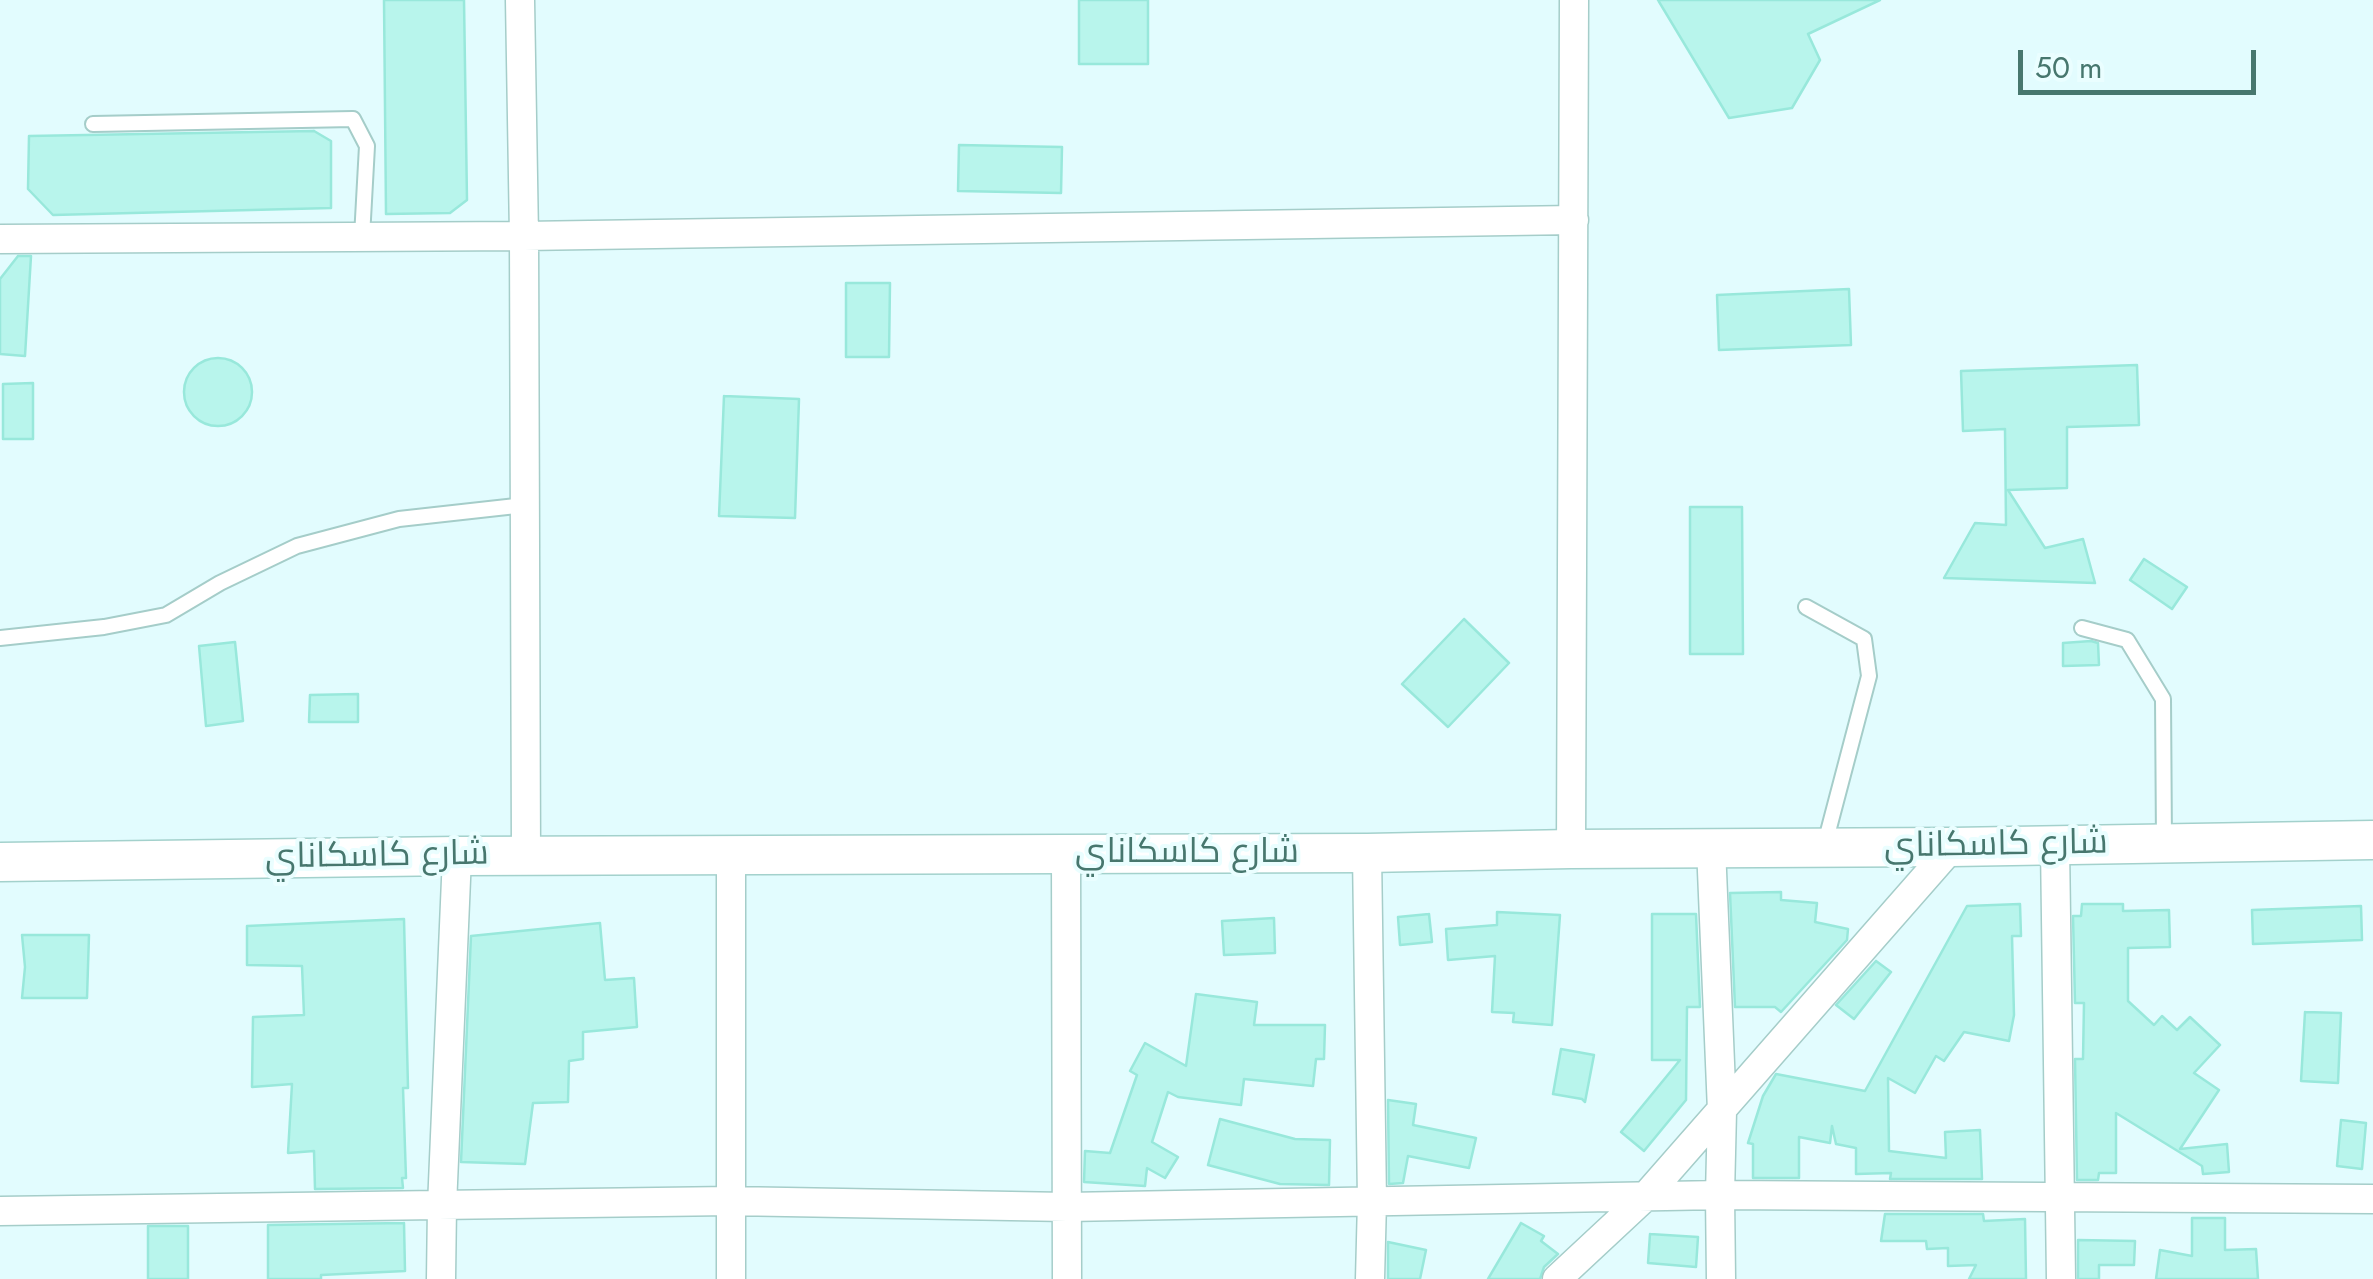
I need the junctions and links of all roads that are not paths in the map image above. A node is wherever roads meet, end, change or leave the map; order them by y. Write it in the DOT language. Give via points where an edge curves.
graph roads {
  1 [pos="520,0"];
  2 [pos="1574,0"];
  3 [pos="94,124"];
  4 [pos="1574,220"];
  5 [pos="524,236"];
  6 [pos="362,237"];
  7 [pos="0,239"];
  8 [pos="525,505"];
  9 [pos="1806,607"];
  10 [pos="2082,628"];
  11 [pos="0,638"];
  12 [pos="2373,840"];
  13 [pos="2164,844"];
  14 [pos="2055,845"];
  15 [pos="1710,847"];
  16 [pos="1952,847"];
  17 [pos="1571,848"];
  18 [pos="1824,848"];
  19 [pos="1368,853"];
  20 [pos="731,855"];
  21 [pos="1066,855"];
  22 [pos="456,856"];
  23 [pos="526,856"];
  24 [pos="0,862"];
  25 [pos="1722,1110"];
  26 [pos="1720,1195"];
  27 [pos="2061,1196"];
  28 [pos="1645,1198"];
  29 [pos="2373,1199"];
  30 [pos="730,1201"];
  31 [pos="1372,1201"];
  32 [pos="442,1206"];
  33 [pos="1067,1207"];
  34 [pos="0,1211"];
  35 [pos="441,1279"];
  36 [pos="731,1279"];
  37 [pos="1067,1279"];
  38 [pos="1370,1279"];
  39 [pos="1557,1279"];
  40 [pos="1721,1279"];
  41 [pos="2061,1279"];
  1 -- 5 [label="street"];
  2 -- 4 [label="street"];
  3 -- 6 [label="lane" via="353,119 367,146"];
  4 -- 5 [label="street"];
  4 -- 17 [label="street"];
  5 -- 6 [label="street"];
  5 -- 8 [label="street"];
  6 -- 7 [label="street"];
  8 -- 11 [label="lane" via="399,519 297,546 166,615"];
  8 -- 23 [label="street"];
  9 -- 18 [label="lane" via="1864,639 1869,676"];
  10 -- 13 [label="lane" via="2127,640 2163,699"];
  12 -- 13 [label="street, شارع كاسكاناي"];
  13 -- 14 [label="street, شارع كاسكاناي"];
  14 -- 16 [label="street, شارع كاسكاناي"];
  14 -- 27 [label="street"];
  15 -- 17 [label="street, شارع كاسكاناي"];
  15 -- 18 [label="street, شارع كاسكاناي"];
  15 -- 25 [label="street"];
  16 -- 18 [label="street, شارع كاسكاناي"];
  16 -- 25 [label="street"];
  17 -- 19 [label="street, شارع كاسكاناي"];
  19 -- 21 [label="street, شارع كاسكاناي"];
  19 -- 31 [label="street"];
  20 -- 21 [label="street, شارع كاسكاناي"];
  20 -- 23 [label="street, شارع كاسكاناي"];
  20 -- 30 [label="street"];
  21 -- 33 [label="street"];
  22 -- 23 [label="street, شارع كاسكاناي"];
  22 -- 24 [label="street, شارع كاسكاناي"];
  22 -- 32 [label="street"];
  25 -- 26 [label="street"];
  25 -- 28 [label="street"];
  26 -- 27 [label="street"];
  26 -- 28 [label="street"];
  26 -- 40 [label="street"];
  27 -- 29 [label="street"];
  27 -- 41 [label="street"];
  28 -- 31 [label="street"];
  28 -- 39 [label="street"];
  30 -- 32 [label="street"];
  30 -- 33 [label="street"];
  30 -- 36 [label="street"];
  31 -- 33 [label="street"];
  31 -- 38 [label="street"];
  32 -- 34 [label="street"];
  32 -- 35 [label="street"];
  33 -- 37 [label="street"];
}
